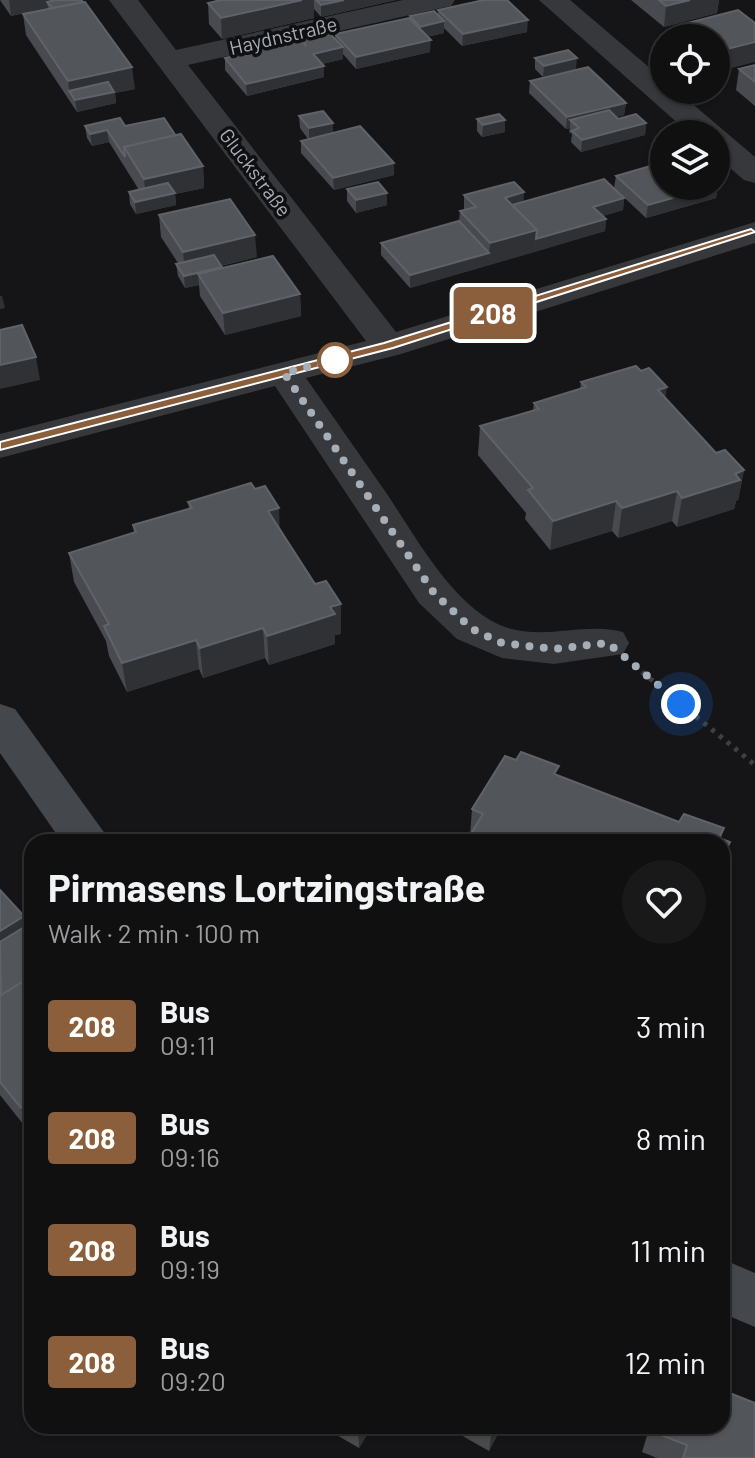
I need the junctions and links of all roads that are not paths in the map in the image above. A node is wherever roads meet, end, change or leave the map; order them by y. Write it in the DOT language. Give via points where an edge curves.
graph roads {
  1 [pos="123,0"];
  2 [pos="441,0"];
  3 [pos="553,0"];
  4 [pos="171,60"];
  5 [pos="693,120"];
  6 [pos="730,152"];
  7 [pos="755,173"];
  8 [pos="755,232"];
  9 [pos="388,346"];
  10 [pos="284,373"];
  11 [pos="0,446"];
  12 [pos="608,643"];
  13 [pos="0,720"];
  14 [pos="82,834"];
  15 [pos="730,1289"];
  16 [pos="755,1300"];
  1 -- 4 [label="street, Gluckstraße"];
  2 -- 4 [label="street, Haydnstraße"];
  3 -- 5 [label="street"];
  4 -- 9 [label="street, Gluckstraße"];
  6 -- 7 [label="street"];
  8 -- 9 [label="street"];
  9 -- 10 [label="street"];
  10 -- 11 [label="street"];
  10 -- 12 [label="street" via="434,593 472,629 502,643 554,649"];
  13 -- 14 [label="street"];
  15 -- 16 [label="street"];
}
